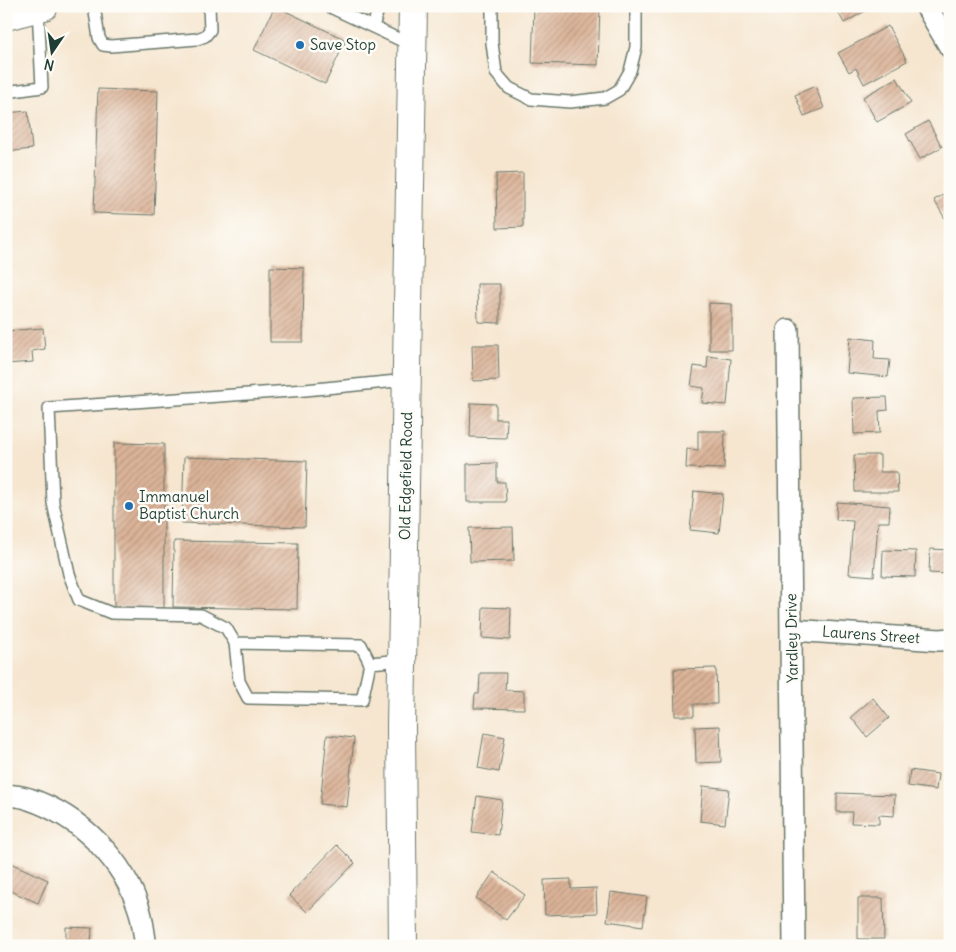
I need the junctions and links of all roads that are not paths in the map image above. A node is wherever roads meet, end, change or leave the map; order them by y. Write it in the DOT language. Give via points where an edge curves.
graph roads {
  1 [pos="94,6"];
  2 [pos="209,6"];
  3 [pos="328,6"];
  4 [pos="379,6"];
  5 [pos="413,6"];
  6 [pos="492,6"];
  7 [pos="636,6"];
  8 [pos="926,6"];
  9 [pos="41,7"];
  10 [pos="348,10"];
  11 [pos="6,16"];
  12 [pos="373,27"];
  13 [pos="412,46"];
  14 [pos="950,47"];
  15 [pos="6,92"];
  16 [pos="788,330"];
  17 [pos="407,380"];
  18 [pos="792,630"];
  19 [pos="950,639"];
  20 [pos="235,643"];
  21 [pos="402,660"];
  22 [pos="370,663"];
  23 [pos="6,795"];
  24 [pos="146,946"];
  25 [pos="403,946"];
  26 [pos="794,946"];
  1 -- 2 [label="lane" via="98,38 103,45 111,46 205,36 210,30"];
  3 -- 10 [label="lane"];
  4 -- 12 [label="lane"];
  5 -- 13 [label="street, Old Edgefield Road"];
  6 -- 7 [label="lane" via="496,73 509,88 532,99 570,102 605,98 619,90 630,70 636,48"];
  8 -- 14 [label="street"];
  9 -- 11 [label="street"];
  9 -- 15 [label="lane" via="42,87"];
  10 -- 12 [label="lane"];
  12 -- 13 [label="lane"];
  13 -- 17 [label="street, Old Edgefield Road"];
  16 -- 18 [label="street, Yardley Drive"];
  17 -- 20 [label="lane" via="48,408 53,503 69,574 79,600 111,613 201,615 226,628"];
  17 -- 21 [label="street, Old Edgefield Road"];
  18 -- 19 [label="street, Laurens Street"];
  18 -- 26 [label="street, Yardley Drive"];
  20 -- 22 [label="lane" via="361,645"];
  20 -- 22 [label="lane" via="239,681 248,698 362,700"];
  21 -- 22 [label="lane"];
  21 -- 25 [label="street, Old Edgefield Road"];
  23 -- 24 [label="street" via="28,798 51,808 90,834 106,851 132,891 140,912"];
}
